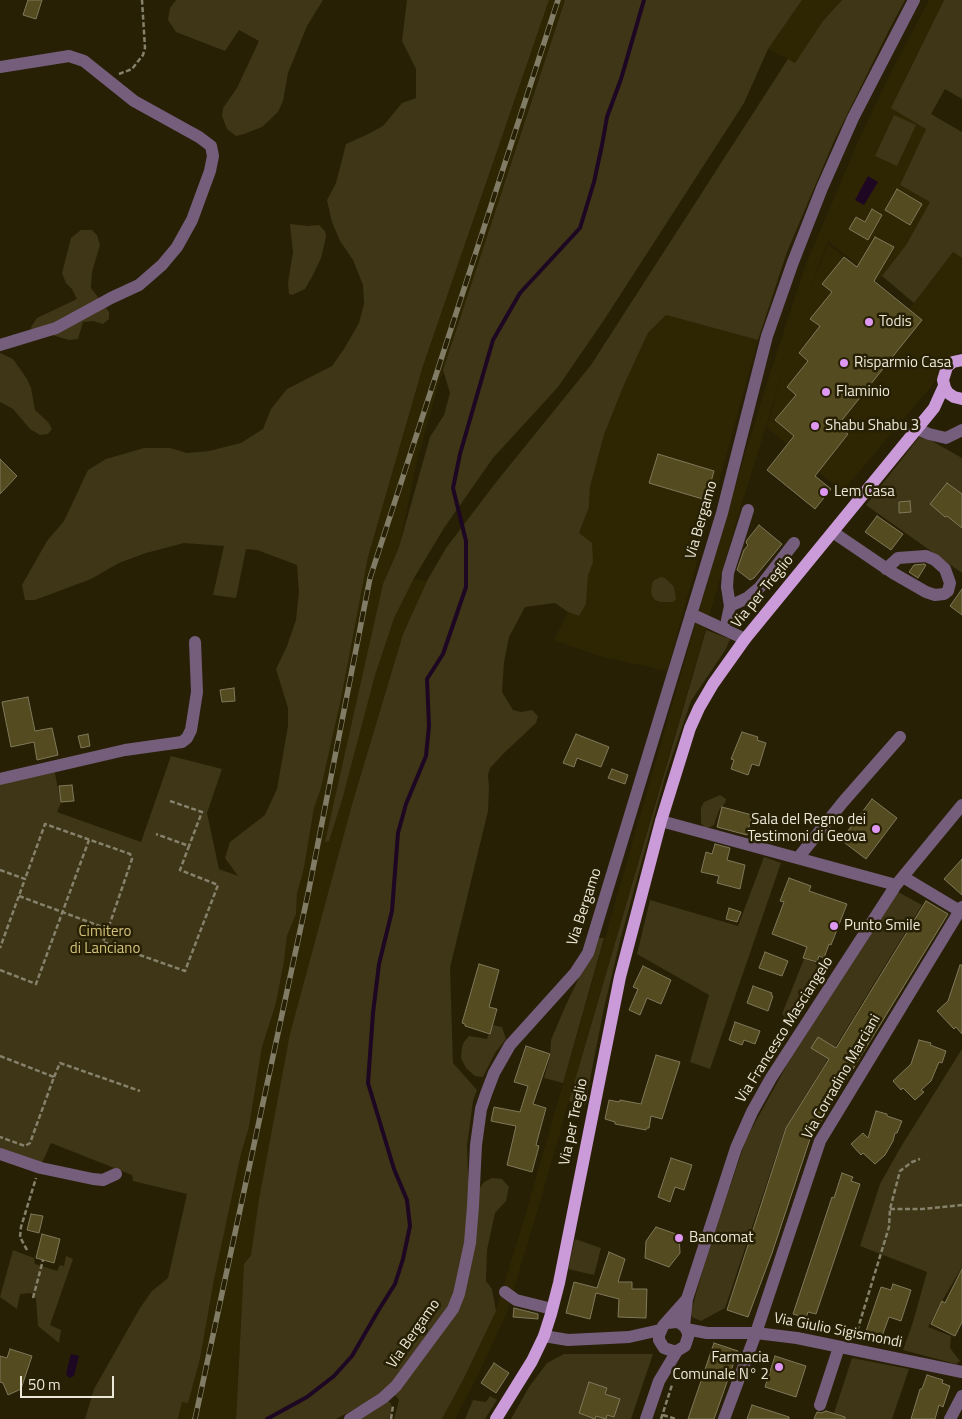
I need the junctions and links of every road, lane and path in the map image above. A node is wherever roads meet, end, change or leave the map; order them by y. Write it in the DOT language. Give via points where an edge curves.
graph roads {
  1 [pos="142,0"];
  2 [pos="914,0"];
  3 [pos="0,67"];
  4 [pos="105,78"];
  5 [pos="0,345"];
  6 [pos="962,360"];
  7 [pos="944,386"];
  8 [pos="960,398"];
  9 [pos="934,408"];
  10 [pos="917,429"];
  11 [pos="962,430"];
  12 [pos="748,510"];
  13 [pos="833,532"];
  14 [pos="794,543"];
  15 [pos="886,568"];
  16 [pos="730,606"];
  17 [pos="691,614"];
  18 [pos="727,620"];
  19 [pos="745,639"];
  20 [pos="195,642"];
  21 [pos="900,737"];
  22 [pos="0,779"];
  23 [pos="170,801"];
  24 [pos="962,805"];
  25 [pos="661,821"];
  26 [pos="156,834"];
  27 [pos="89,840"];
  28 [pos="189,846"];
  29 [pos="798,858"];
  30 [pos="0,870"];
  31 [pos="25,879"];
  32 [pos="900,881"];
  33 [pos="19,896"];
  34 [pos="961,909"];
  35 [pos="62,912"];
  36 [pos="108,929"];
  37 [pos="0,948"];
  38 [pos="0,970"];
  39 [pos="0,1056"];
  40 [pos="54,1077"];
  41 [pos="140,1091"];
  42 [pos="0,1137"];
  43 [pos="0,1154"];
  44 [pos="920,1159"];
  45 [pos="37,1167"];
  46 [pos="116,1174"];
  47 [pos="962,1205"];
  48 [pos="890,1209"];
  49 [pos="27,1250"];
  50 [pos="44,1260"];
  51 [pos="505,1292"];
  52 [pos="33,1298"];
  53 [pos="687,1299"];
  54 [pos="552,1309"];
  55 [pos="663,1327"];
  56 [pos="685,1328"];
  57 [pos="707,1333"];
  58 [pos="756,1333"];
  59 [pos="544,1336"];
  60 [pos="629,1337"];
  61 [pos="663,1346"];
  62 [pos="839,1347"];
  63 [pos="681,1348"];
  64 [pos="852,1350"];
  65 [pos="962,1372"];
  66 [pos="660,1381"];
  67 [pos="962,1396"];
  68 [pos="820,1405"];
  69 [pos="663,1415"];
  70 [pos="350,1419"];
  71 [pos="496,1419"];
  72 [pos="646,1419"];
  73 [pos="676,1419"];
  74 [pos="724,1419"];
  75 [pos="950,1419"];
  1 -- 4 [label="path" via="143,55 132,69"];
  2 -- 17 [label="street, Via Bergamo" via="853,118 793,262 767,336 722,513"];
  3 -- 4 [label="street" via="69,56 84,61"];
  4 -- 5 [label="street" via="134,100 211,146 210,171 192,220 177,247 139,285 56,328"];
  6 -- 7 [label="main road, Via per Treglio" via="947,367 943,375"];
  7 -- 8 [label="main road" via="950,394"];
  7 -- 9 [label="main road, Via per Treglio"];
  8 -- 9 [label="main road, Via per Treglio"];
  9 -- 10 [label="main road, Via per Treglio"];
  10 -- 11 [label="street" via="946,438"];
  10 -- 13 [label="main road, Via per Treglio"];
  12 -- 16 [label="street" via="728,573"];
  13 -- 15 [label="street"];
  13 -- 19 [label="main road, Via per Treglio"];
  14 -- 16 [label="street" via="760,586 747,598"];
  15 -- 15 [label="street" via="926,592 944,594 948,591 950,583 945,569 926,556 898,558"];
  16 -- 18 [label="street"];
  17 -- 19 [label="street"];
  17 -- 70 [label="street, Via Bergamo" via="588,953 575,973 510,1045 486,1094 476,1145 470,1243 453,1309 396,1386"];
  19 -- 25 [label="main road, Via per Treglio" via="699,708"];
  20 -- 22 [label="street" via="197,692 188,738 182,742 126,750"];
  21 -- 29 [label="street"];
  23 -- 28 [label="path" via="202,812"];
  24 -- 32 [label="street, Via Francesco Masciangelo"];
  25 -- 29 [label="street"];
  25 -- 54 [label="main road, Via per Treglio" via="620,977"];
  26 -- 28 [label="path"];
  27 -- 31 [label="path" via="46,824"];
  27 -- 35 [label="path"];
  27 -- 36 [label="path" via="130,854 132,859"];
  28 -- 36 [label="path" via="180,870 218,885 186,971 103,942"];
  29 -- 32 [label="street"];
  30 -- 31 [label="path"];
  31 -- 33 [label="path"];
  32 -- 34 [label="street"];
  32 -- 53 [label="street, Via Francesco Masciangelo" via="752,1112 736,1148"];
  33 -- 35 [label="path"];
  33 -- 37 [label="path"];
  34 -- 58 [label="street, Via Corradino Marciani" via="820,1142"];
  35 -- 36 [label="path"];
  35 -- 38 [label="path" via="36,984"];
  39 -- 40 [label="path"];
  40 -- 41 [label="path" via="60,1063"];
  40 -- 42 [label="path" via="30,1143 25,1146"];
  43 -- 45 [label="street"];
  44 -- 48 [label="path" via="900,1172"];
  45 -- 46 [label="street" via="103,1180"];
  45 -- 49 [label="path" via="21,1226 20,1237"];
  47 -- 48 [label="path"];
  48 -- 64 [label="path" via="889,1227"];
  50 -- 52 [label="path"];
  51 -- 54 [label="street" via="516,1300"];
  53 -- 55 [label="street, Via Francesco Masciangelo"];
  53 -- 56 [label="street, Via Francesco Masciangelo"];
  54 -- 59 [label="main road, Via per Treglio"];
  55 -- 56 [label="street" via="676,1322"];
  55 -- 60 [label="street"];
  55 -- 61 [label="street" via="659,1340"];
  56 -- 57 [label="street, Via Giulio Sigismondi"];
  56 -- 63 [label="street" via="688,1337"];
  57 -- 58 [label="street, Via Giulio Sigismondi"];
  57 -- 63 [label="street"];
  58 -- 62 [label="street, Via Giulio Sigismondi"];
  58 -- 74 [label="street, Via Corradino Marciani"];
  59 -- 60 [label="street" via="568,1340"];
  59 -- 71 [label="main road, Via per Treglio"];
  60 -- 61 [label="street"];
  61 -- 63 [label="street" via="673,1351"];
  61 -- 66 [label="street"];
  62 -- 64 [label="street, Via Giulio Sigismondi"];
  62 -- 68 [label="street"];
  63 -- 66 [label="street"];
  64 -- 65 [label="street, Via Giulio Sigismondi"];
  66 -- 72 [label="street"];
  67 -- 75 [label="street"];
  69 -- 73 [label="path"];
}
